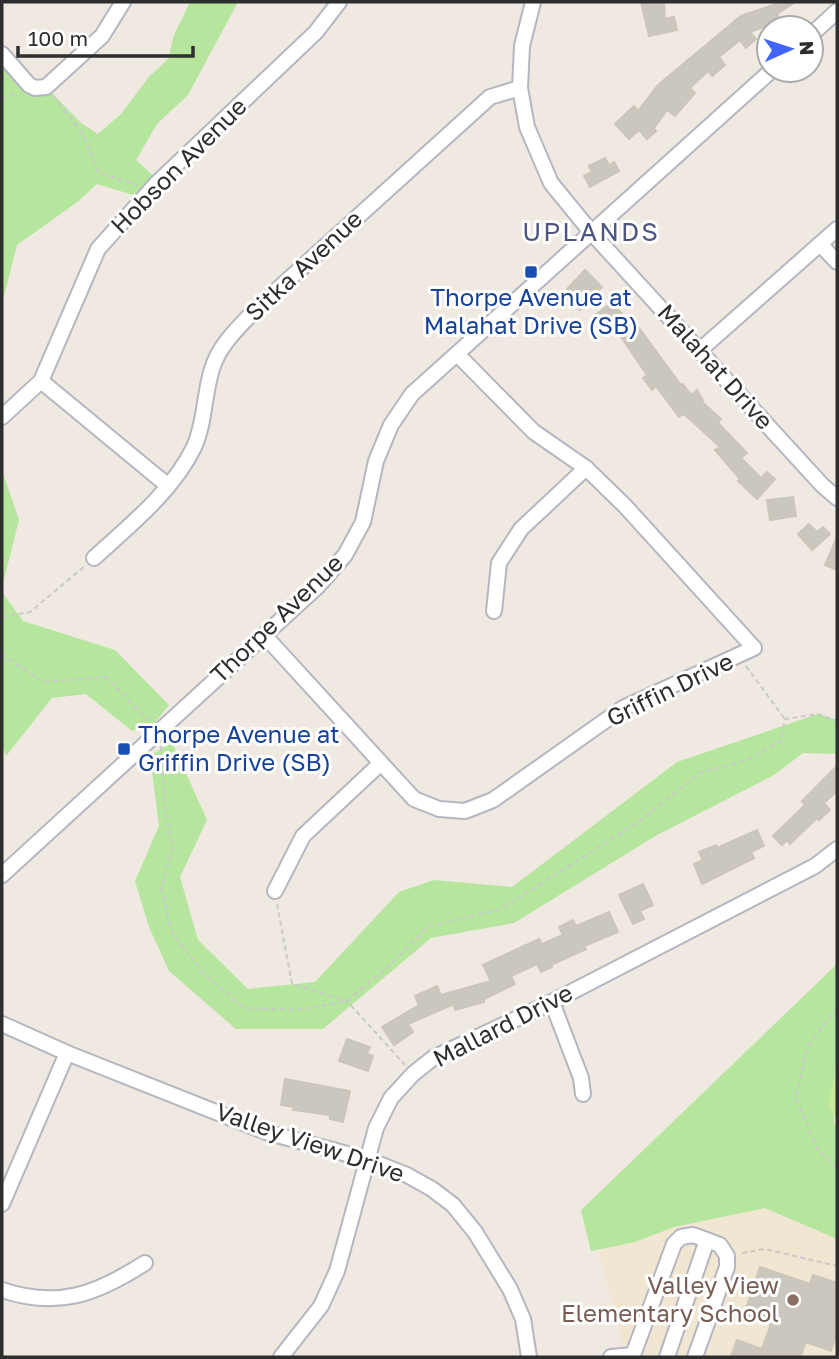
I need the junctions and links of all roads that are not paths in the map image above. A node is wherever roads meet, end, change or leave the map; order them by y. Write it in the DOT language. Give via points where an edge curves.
graph roads {
  1 [pos="123,2"];
  2 [pos="339,2"];
  3 [pos="533,2"];
  4 [pos="2,54"];
  5 [pos="756,84"];
  6 [pos="520,88"];
  7 [pos="837,229"];
  8 [pos="591,232"];
  9 [pos="820,244"];
  10 [pos="837,262"];
  11 [pos="700,350"];
  12 [pos="457,354"];
  13 [pos="41,381"];
  14 [pos="2,417"];
  15 [pos="586,468"];
  16 [pos="167,485"];
  17 [pos="837,498"];
  18 [pos="94,558"];
  19 [pos="494,611"];
  20 [pos="264,635"];
  21 [pos="381,763"];
  22 [pos="837,849"];
  23 [pos="2,875"];
  24 [pos="275,891"];
  25 [pos="552,1002"];
  26 [pos="2,1024"];
  27 [pos="67,1053"];
  28 [pos="583,1094"];
  29 [pos="369,1160"];
  30 [pos="2,1204"];
  31 [pos="707,1240"];
  32 [pos="145,1263"];
  33 [pos="2,1290"];
  34 [pos="281,1357"];
  35 [pos="529,1357"];
  36 [pos="611,1357"];
  37 [pos="667,1357"];
  38 [pos="695,1357"];
  1 -- 4 [label="street" via="102,36 46,87 29,85"];
  2 -- 13 [label="street, Hobson Avenue" via="316,32 150,190 98,249"];
  3 -- 6 [label="street" via="522,46"];
  5 -- 8 [label="street, Thorpe Avenue"];
  6 -- 8 [label="street, Malahat Drive" via="527,127 551,183"];
  6 -- 16 [label="street, Sitka Avenue" via="491,97 229,338 212,367 195,444"];
  7 -- 9 [label="street"];
  8 -- 11 [label="street, Malahat Drive"];
  8 -- 12 [label="street, Thorpe Avenue"];
  9 -- 10 [label="street"];
  9 -- 11 [label="street"];
  11 -- 17 [label="street, Malahat Drive"];
  12 -- 15 [label="street, Griffin Drive" via="534,432"];
  12 -- 20 [label="street, Thorpe Avenue" via="412,394 391,425 376,461 363,522 345,555"];
  13 -- 14 [label="street, Hobson Avenue"];
  13 -- 16 [label="street"];
  15 -- 19 [label="street" via="521,529 499,563"];
  15 -- 21 [label="street, Griffin Drive" via="754,648 622,708 493,800 465,811 439,809 414,799"];
  16 -- 18 [label="street, Sitka Avenue"];
  20 -- 21 [label="street, Griffin Drive"];
  20 -- 23 [label="street, Thorpe Avenue"];
  21 -- 24 [label="street" via="303,836"];
  22 -- 25 [label="street, Mallard Drive" via="815,866"];
  25 -- 28 [label="street"];
  25 -- 29 [label="street, Mallard Drive" via="433,1058 413,1074 391,1098 376,1128"];
  26 -- 27 [label="street, Valley View Drive"];
  27 -- 29 [label="street, Valley View Drive" via="266,1132"];
  27 -- 30 [label="street"];
  29 -- 34 [label="street, Mallard Drive" via="337,1271 321,1306"];
  29 -- 35 [label="street, Valley View Drive" via="432,1189 453,1205 475,1232 523,1319"];
  31 -- 36 [label="street" via="693,1235 674,1244 634,1355"];
  31 -- 37 [label="street"];
  31 -- 38 [label="street" via="720,1245 727,1267"];
  32 -- 33 [label="street" via="118,1281 77,1297 50,1299"];
}
